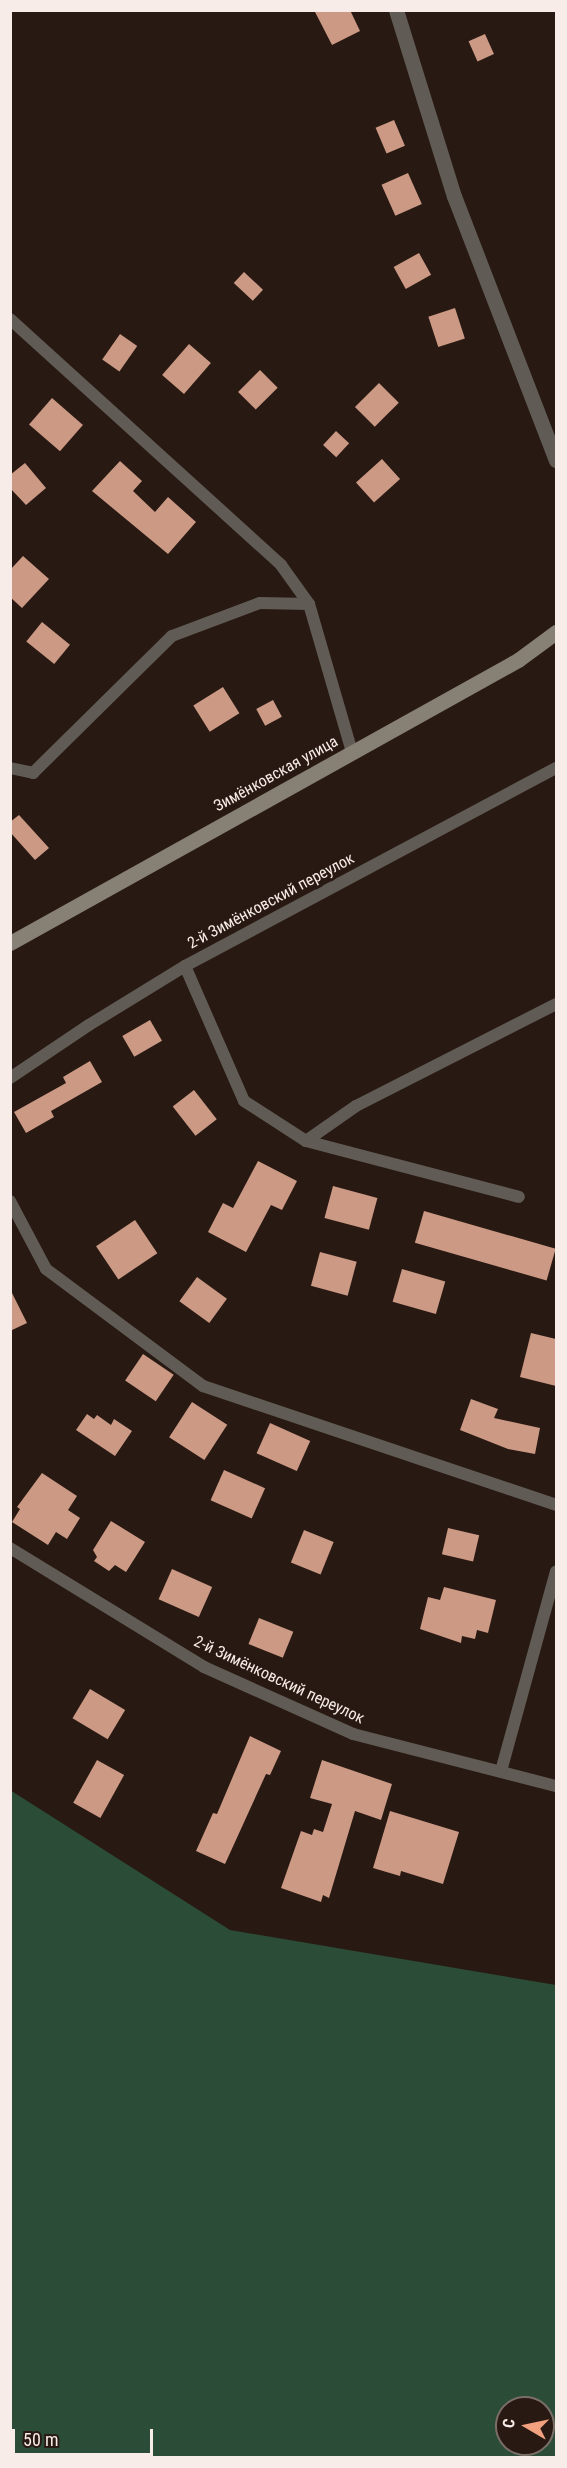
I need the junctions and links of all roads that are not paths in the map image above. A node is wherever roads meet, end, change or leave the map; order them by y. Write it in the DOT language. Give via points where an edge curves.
graph roads {
  1 [pos="396,10"];
  2 [pos="10,319"];
  3 [pos="556,460"];
  4 [pos="309,604"];
  5 [pos="556,632"];
  6 [pos="352,753"];
  7 [pos="10,768"];
  8 [pos="556,768"];
  9 [pos="10,943"];
  10 [pos="185,966"];
  11 [pos="556,1004"];
  12 [pos="10,1078"];
  13 [pos="306,1141"];
  14 [pos="519,1197"];
  15 [pos="10,1201"];
  16 [pos="556,1505"];
  17 [pos="10,1548"];
  18 [pos="556,1571"];
  19 [pos="501,1771"];
  20 [pos="556,1786"];
  1 -- 3 [label="street" via="454,196"];
  2 -- 4 [label="lane" via="281,565"];
  4 -- 6 [label="lane"];
  4 -- 7 [label="lane" via="260,603 172,636 33,773"];
  5 -- 6 [label="main road, Зимёнковская улица" via="518,660"];
  6 -- 9 [label="main road, Зимёнковская улица"];
  8 -- 10 [label="lane, 2-й Зимёнковский переулок"];
  10 -- 12 [label="lane, 2-й Зимёнковский переулок"];
  10 -- 13 [label="lane" via="244,1101"];
  11 -- 13 [label="lane" via="357,1106"];
  13 -- 14 [label="lane"];
  15 -- 16 [label="lane" via="46,1269 203,1386"];
  17 -- 19 [label="lane, 2-й Зимёнковский переулок" via="204,1667 353,1734"];
  18 -- 19 [label="lane"];
  19 -- 20 [label="lane, 2-й Зимёнковский переулок"];
}
